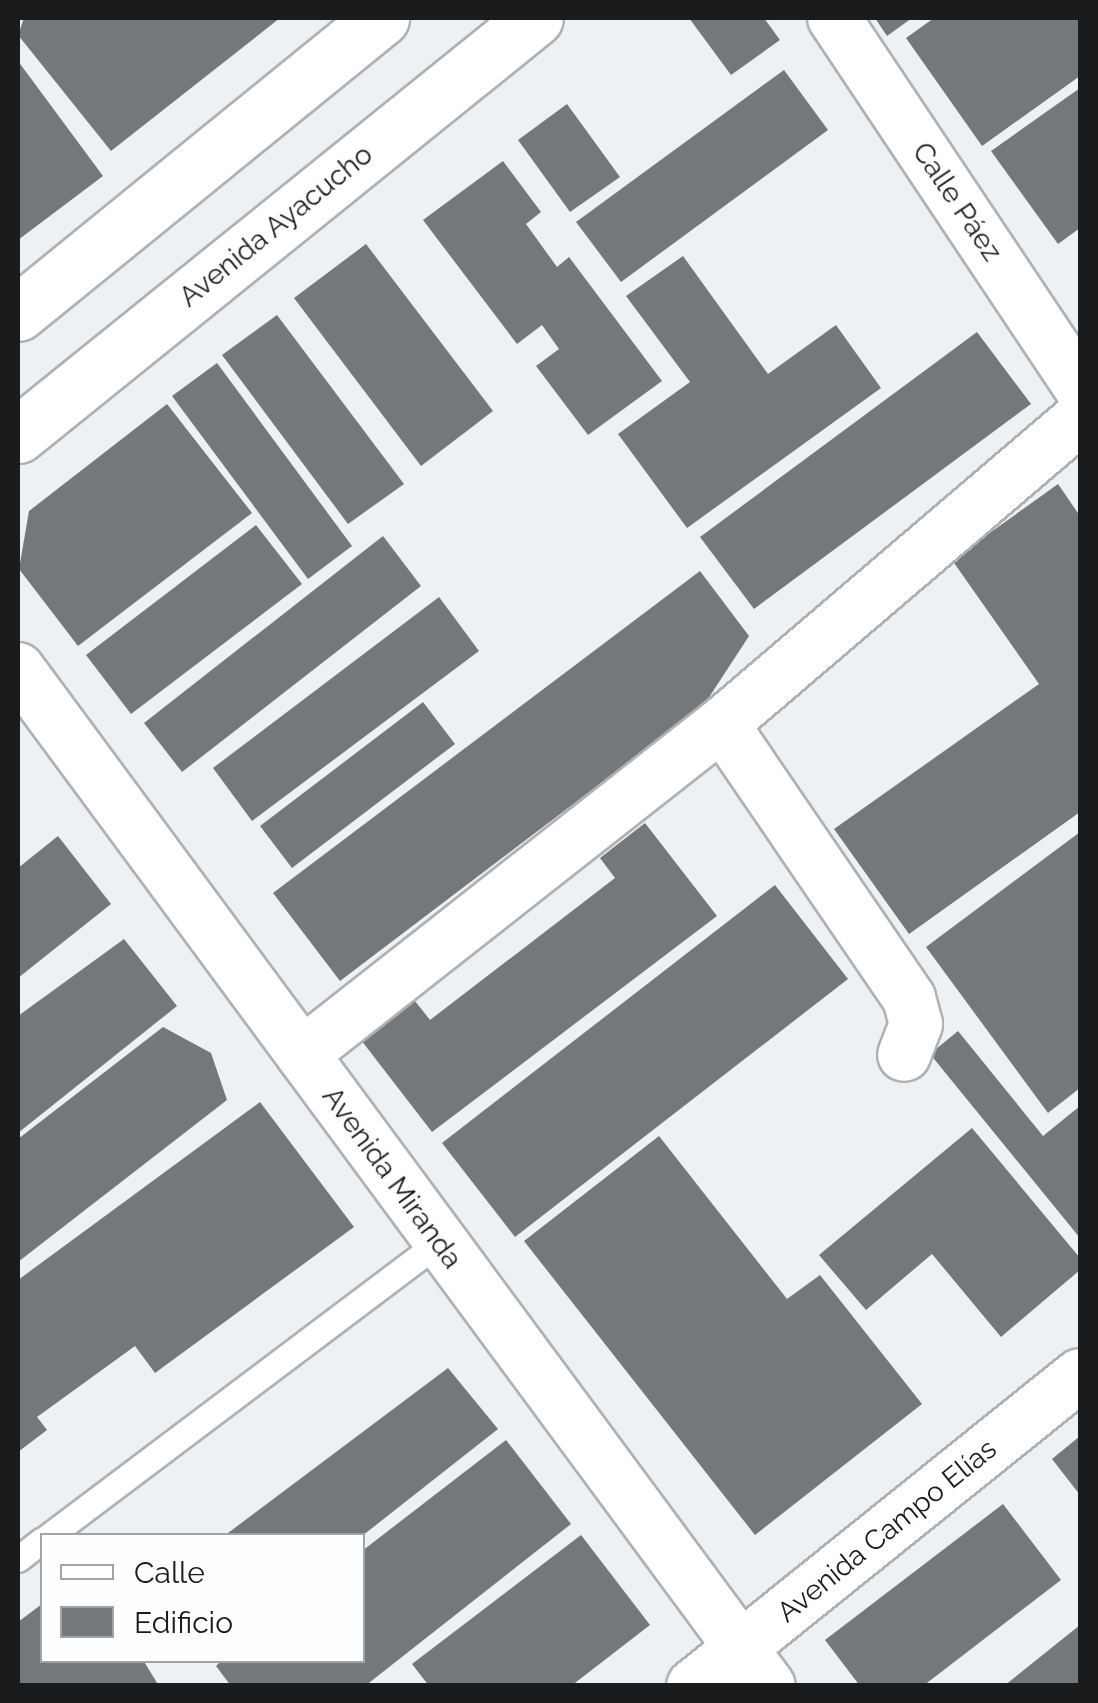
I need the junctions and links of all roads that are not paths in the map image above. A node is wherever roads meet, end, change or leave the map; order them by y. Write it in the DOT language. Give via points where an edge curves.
graph roads {
  1 [pos="380,18"];
  2 [pos="535,18"];
  3 [pos="834,18"];
  4 [pos="18,313"];
  5 [pos="1080,387"];
  6 [pos="1080,418"];
  7 [pos="18,435"];
  8 [pos="18,669"];
  9 [pos="722,724"];
  10 [pos="302,1054"];
  11 [pos="904,1055"];
  12 [pos="438,1244"];
  13 [pos="1080,1375"];
  14 [pos="53,1533"];
  15 [pos="40,1542"];
  16 [pos="18,1559"];
  17 [pos="755,1668"];
  18 [pos="693,1686"];
  1 -- 4 [label="street"];
  2 -- 7 [label="street, Avenida Ayacucho"];
  3 -- 5 [label="street, Calle Páez"];
  6 -- 9 [label="street"];
  8 -- 10 [label="street, Avenida Miranda"];
  9 -- 10 [label="street"];
  9 -- 11 [label="street" via="909,998 916,1024"];
  10 -- 12 [label="street, Avenida Miranda"];
  12 -- 14 [label="lane"];
  12 -- 17 [label="street, Avenida Miranda"];
  13 -- 17 [label="street, Avenida Campo Elías"];
  15 -- 16 [label="lane"];
  17 -- 18 [label="street, Avenida Campo Elías"];
}
